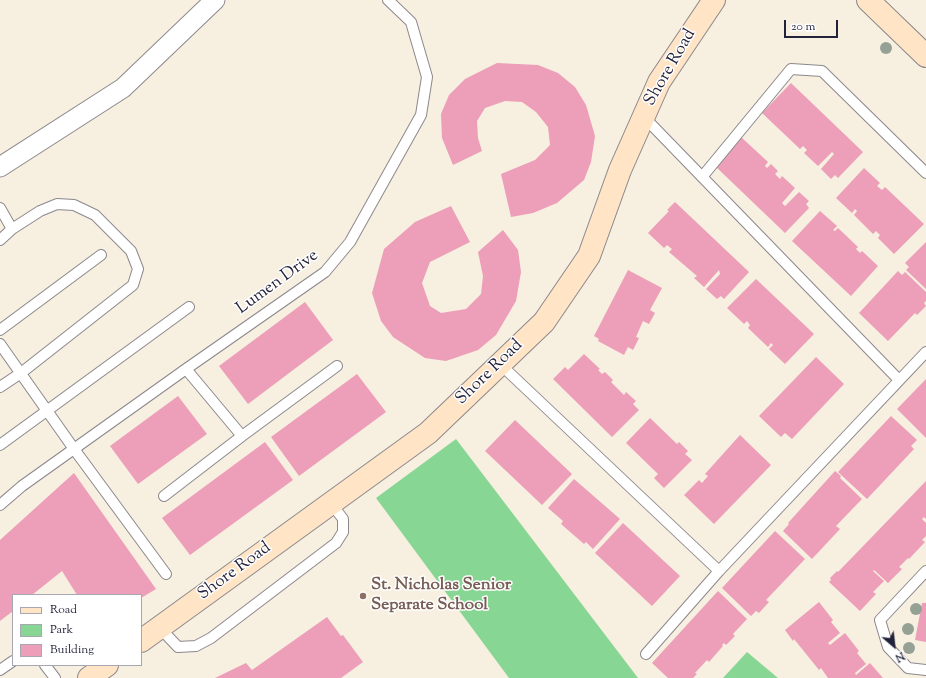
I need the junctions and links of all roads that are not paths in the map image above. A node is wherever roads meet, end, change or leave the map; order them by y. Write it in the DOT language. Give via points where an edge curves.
graph roads {
  1 [pos="215,0"];
  2 [pos="388,0"];
  3 [pos="714,0"];
  4 [pos="868,0"];
  5 [pos="926,56"];
  6 [pos="644,117"];
  7 [pos="0,167"];
  8 [pos="926,173"];
  9 [pos="702,177"];
  10 [pos="0,208"];
  11 [pos="12,230"];
  12 [pos="0,240"];
  13 [pos="101,255"];
  14 [pos="189,306"];
  15 [pos="0,330"];
  16 [pos="0,344"];
  17 [pos="926,352"];
  18 [pos="500,364"];
  19 [pos="337,366"];
  20 [pos="186,369"];
  21 [pos="21,373"];
  22 [pos="899,380"];
  23 [pos="0,387"];
  24 [pos="47,410"];
  25 [pos="242,436"];
  26 [pos="0,445"];
  27 [pos="74,449"];
  28 [pos="164,496"];
  29 [pos="331,503"];
  30 [pos="0,505"];
  31 [pos="719,571"];
  32 [pos="926,571"];
  33 [pos="166,574"];
  34 [pos="159,627"];
  35 [pos="142,640"];
  36 [pos="646,654"];
  37 [pos="12,662"];
  38 [pos="46,666"];
  39 [pos="106,666"];
  40 [pos="0,670"];
  41 [pos="926,670"];
  42 [pos="55,678"];
  43 [pos="89,678"];
  1 -- 7 [label="street" via="123,88"];
  2 -- 20 [label="lane, Lumen Drive" via="411,22 427,77 421,115 350,242 326,272"];
  3 -- 6 [label="street, Shore Road" via="659,82"];
  4 -- 5 [label="street"];
  6 -- 9 [label="lane"];
  6 -- 18 [label="street, Shore Road" via="620,170 589,256 544,322"];
  8 -- 9 [label="lane" via="822,71 791,69"];
  9 -- 22 [label="lane"];
  10 -- 11 [label="lane"];
  11 -- 12 [label="lane"];
  11 -- 21 [label="lane" via="40,211 57,204 74,205 95,216 131,252 138,269 133,285"];
  13 -- 15 [label="lane"];
  14 -- 24 [label="lane"];
  16 -- 21 [label="lane"];
  17 -- 22 [label="lane"];
  18 -- 29 [label="street, Shore Road" via="428,433"];
  18 -- 31 [label="lane"];
  19 -- 25 [label="lane"];
  20 -- 25 [label="lane"];
  20 -- 27 [label="lane, Lumen Drive"];
  21 -- 23 [label="lane"];
  21 -- 24 [label="lane"];
  22 -- 31 [label="lane"];
  24 -- 26 [label="lane"];
  24 -- 27 [label="lane"];
  25 -- 28 [label="lane"];
  27 -- 30 [label="lane, Lumen Drive"];
  27 -- 33 [label="lane"];
  29 -- 34 [label="street, Shore Road"];
  29 -- 34 [label="lane" via="343,519 343,532 336,543 211,638 196,646 178,646"];
  31 -- 36 [label="lane"];
  32 -- 41 [label="lane" via="880,620 888,646 908,668"];
  34 -- 35 [label="street, Shore Road"];
  37 -- 40 [label="lane"];
  38 -- 42 [label="lane"];
  39 -- 43 [label="street"];
}
